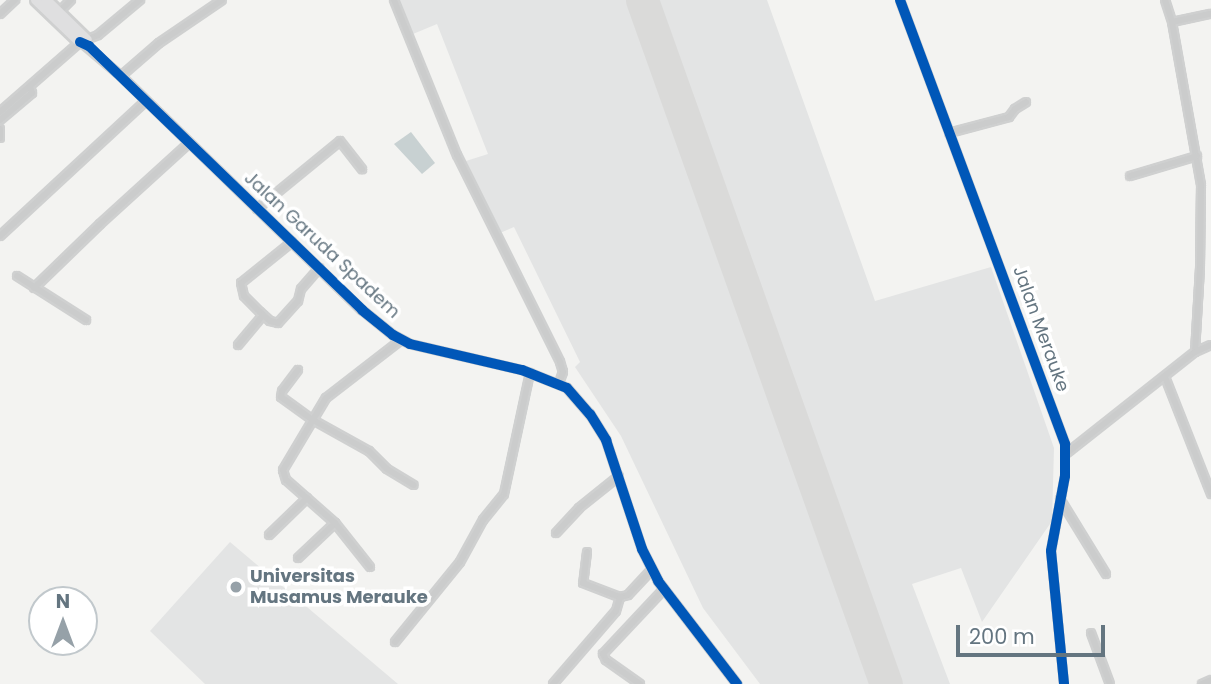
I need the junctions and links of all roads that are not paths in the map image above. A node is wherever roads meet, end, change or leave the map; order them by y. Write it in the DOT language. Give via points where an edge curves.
graph roads {
  1 [pos="15,0"];
  2 [pos="36,0"];
  3 [pos="46,0"];
  4 [pos="71,0"];
  5 [pos="140,0"];
  6 [pos="222,0"];
  7 [pos="394,0"];
  8 [pos="900,0"];
  9 [pos="1165,0"];
  10 [pos="59,12"];
  11 [pos="0,14"];
  12 [pos="1211,14"];
  13 [pos="1172,22"];
  14 [pos="85,42"];
  15 [pos="121,76"];
  16 [pos="30,87"];
  17 [pos="146,101"];
  18 [pos="1026,102"];
  19 [pos="0,111"];
  20 [pos="0,120"];
  21 [pos="0,129"];
  22 [pos="949,133"];
  23 [pos="0,138"];
  24 [pos="189,144"];
  25 [pos="1197,156"];
  26 [pos="362,169"];
  27 [pos="1130,176"];
  28 [pos="257,209"];
  29 [pos="0,236"];
  30 [pos="292,242"];
  31 [pos="319,268"];
  32 [pos="17,276"];
  33 [pos="34,289"];
  34 [pos="263,315"];
  35 [pos="86,320"];
  36 [pos="401,340"];
  37 [pos="238,345"];
  38 [pos="1211,345"];
  39 [pos="1195,352"];
  40 [pos="298,370"];
  41 [pos="530,373"];
  42 [pos="1165,377"];
  43 [pos="559,383"];
  44 [pos="313,419"];
  45 [pos="1067,453"];
  46 [pos="619,476"];
  47 [pos="414,485"];
  48 [pos="1211,495"];
  49 [pos="307,498"];
  50 [pos="1060,499"];
  51 [pos="335,523"];
  52 [pos="555,533"];
  53 [pos="269,535"];
  54 [pos="587,552"];
  55 [pos="298,558"];
  56 [pos="370,567"];
  57 [pos="652,569"];
  58 [pos="1106,574"];
  59 [pos="664,589"];
  60 [pos="620,597"];
  61 [pos="1091,633"];
  62 [pos="395,642"];
  63 [pos="1211,680"];
  64 [pos="553,684"];
  65 [pos="640,684"];
  66 [pos="737,684"];
  67 [pos="1064,684"];
  68 [pos="1110,684"];
  69 [pos="1202,684"];
  1 -- 11 [label="street"];
  2 -- 14 [label="highway"];
  3 -- 10 [label="highway"];
  4 -- 10 [label="street"];
  5 -- 14 [label="street"];
  6 -- 15 [label="street" via="159,43"];
  7 -- 43 [label="street" via="457,155 560,362"];
  8 -- 22 [label="street, Jalan Merauke"];
  9 -- 13 [label="street"];
  10 -- 14 [label="highway"];
  12 -- 13 [label="street"];
  13 -- 25 [label="street"];
  14 -- 15 [label="street, Jalan Garuda Spadem"];
  14 -- 16 [label="street"];
  15 -- 17 [label="street, Jalan Garuda Spadem"];
  16 -- 19 [label="street"];
  16 -- 20 [label="street" via="32,93"];
  17 -- 24 [label="street, Jalan Garuda Spadem"];
  17 -- 29 [label="street"];
  18 -- 22 [label="street" via="1009,117"];
  21 -- 23 [label="street"];
  22 -- 45 [label="street, Jalan Merauke"];
  24 -- 28 [label="street, Jalan Garuda Spadem"];
  24 -- 33 [label="street"];
  25 -- 27 [label="street"];
  25 -- 39 [label="street" via="1202,222"];
  26 -- 28 [label="street" via="340,141"];
  28 -- 30 [label="street, Jalan Garuda Spadem"];
  30 -- 31 [label="street, Jalan Garuda Spadem"];
  30 -- 34 [label="street" via="241,283 244,296"];
  31 -- 34 [label="street" via="278,323"];
  31 -- 36 [label="street, Jalan Garuda Spadem"];
  32 -- 33 [label="street"];
  33 -- 35 [label="street"];
  34 -- 37 [label="street"];
  36 -- 41 [label="street, Jalan Garuda Spadem"];
  36 -- 44 [label="street" via="331,393"];
  38 -- 39 [label="street"];
  39 -- 42 [label="street"];
  40 -- 44 [label="street" via="280,395"];
  41 -- 43 [label="street, Jalan Garuda Spadem"];
  41 -- 62 [label="street" via="504,494 483,520 460,562"];
  42 -- 45 [label="street"];
  42 -- 48 [label="street"];
  43 -- 46 [label="street, Jalan Garuda Spadem" via="597,424"];
  44 -- 47 [label="street" via="369,451 387,469"];
  44 -- 49 [label="street" via="283,473"];
  45 -- 50 [label="street, Jalan Merauke"];
  46 -- 52 [label="street"];
  46 -- 57 [label="street, Jalan Garuda Spadem"];
  49 -- 51 [label="street"];
  49 -- 53 [label="street"];
  50 -- 58 [label="street"];
  50 -- 67 [label="street, Jalan Merauke" via="1051,551"];
  51 -- 55 [label="street"];
  51 -- 56 [label="street"];
  54 -- 60 [label="street" via="583,583"];
  57 -- 59 [label="street, Jalan Garuda Spadem"];
  57 -- 60 [label="street" via="628,595"];
  59 -- 65 [label="street" via="603,654"];
  59 -- 66 [label="street, Jalan Garuda Spadem"];
  60 -- 64 [label="street" via="616,611"];
  61 -- 68 [label="street"];
  63 -- 69 [label="street"];
}
